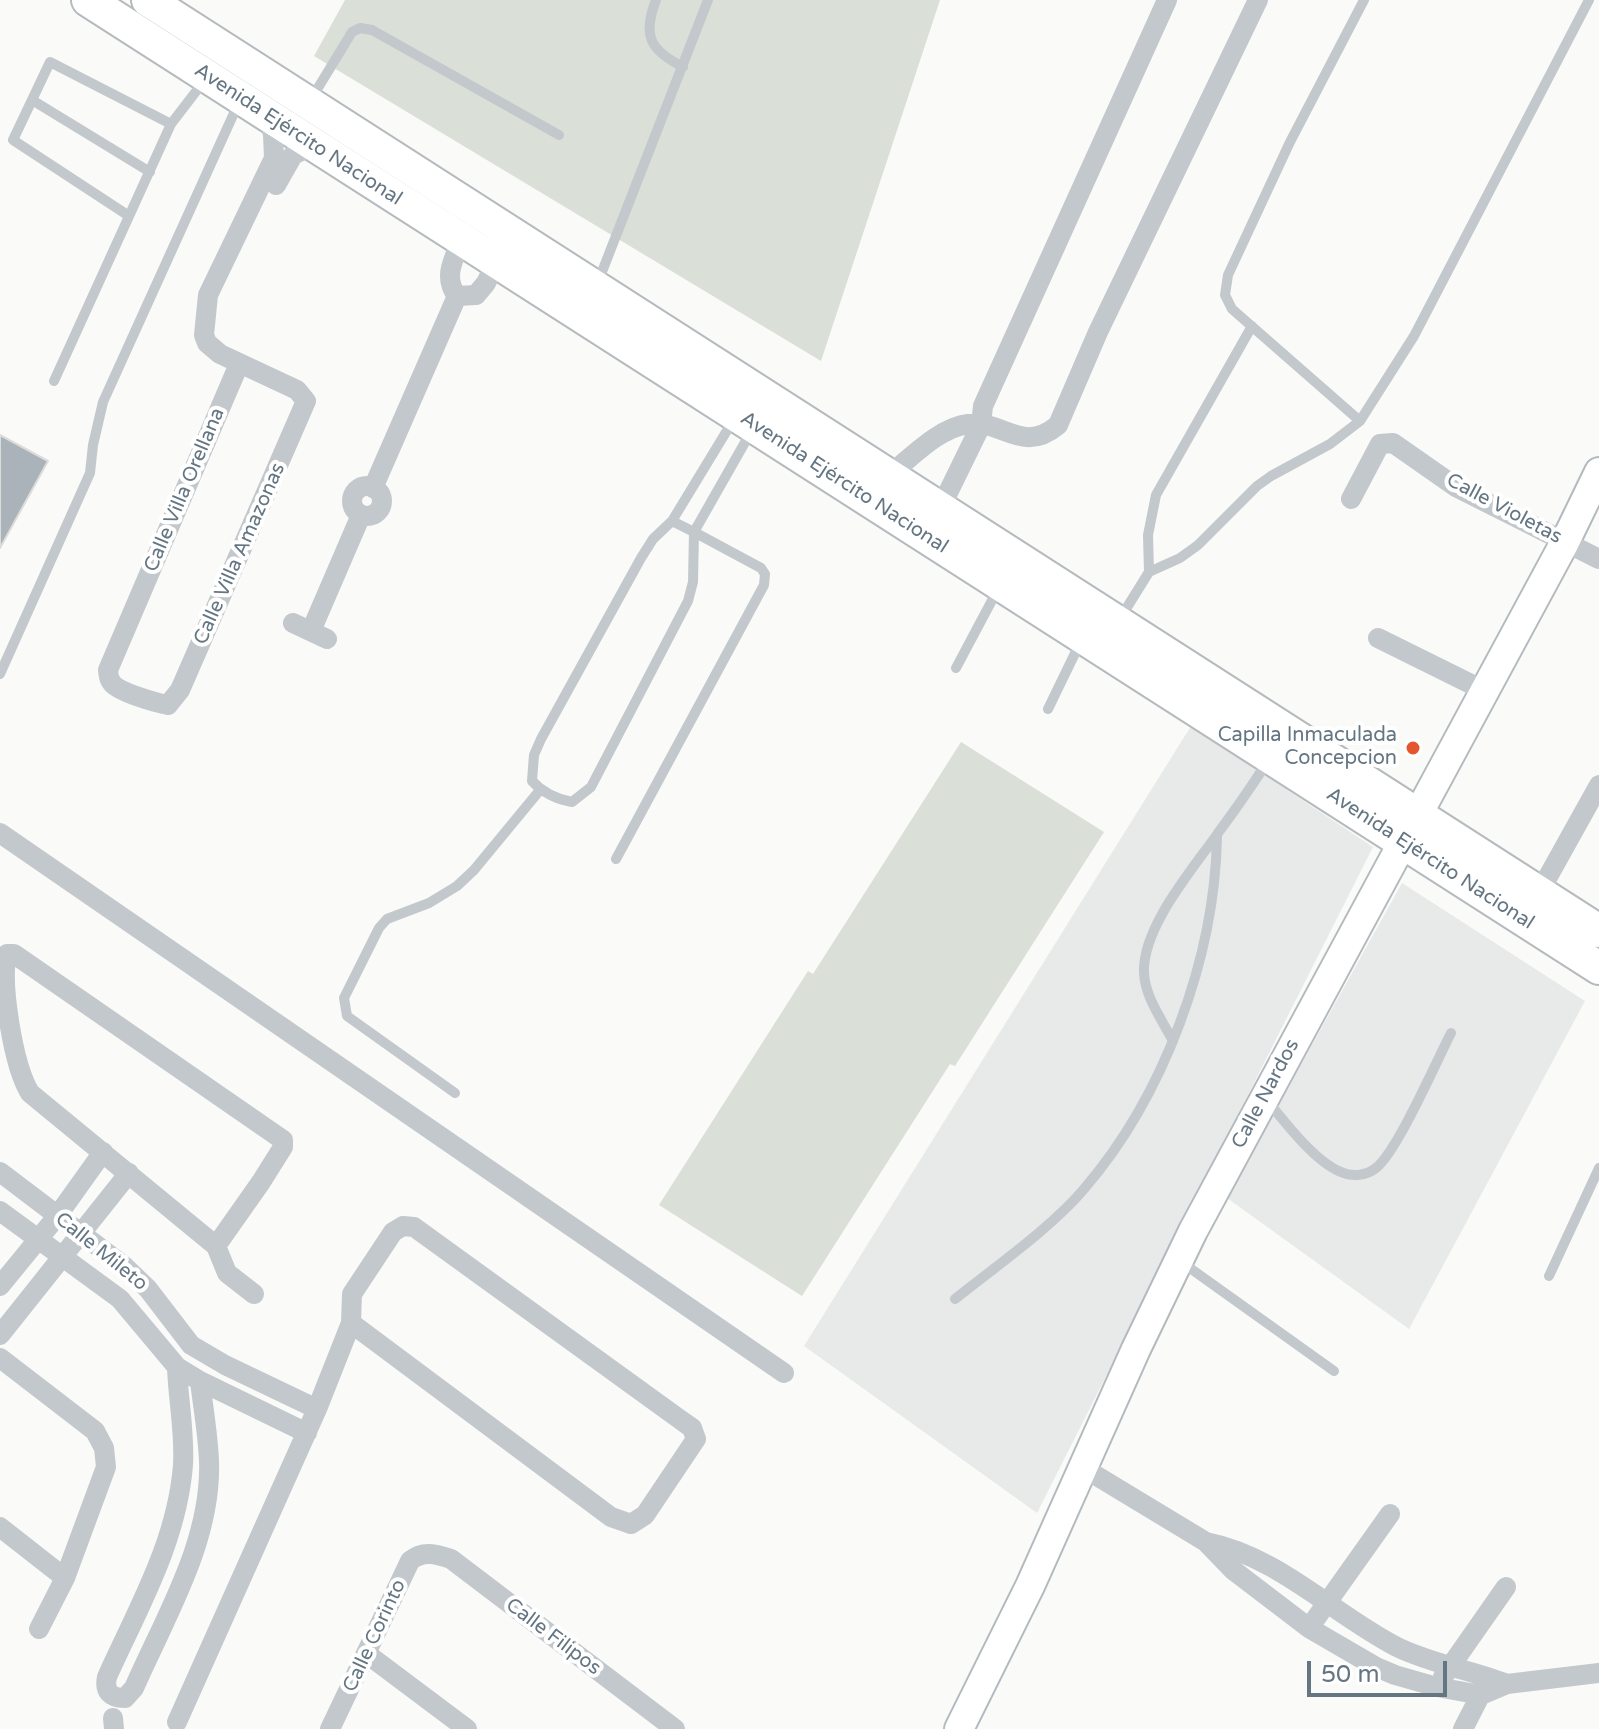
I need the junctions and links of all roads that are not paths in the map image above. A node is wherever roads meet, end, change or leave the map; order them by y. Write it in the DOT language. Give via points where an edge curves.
graph roads {
  1 [pos="148,0"];
  2 [pos="656,0"];
  3 [pos="708,0"];
  4 [pos="1167,0"];
  5 [pos="1258,0"];
  6 [pos="1364,0"];
  7 [pos="1589,0"];
  8 [pos="109,6"];
  9 [pos="683,67"];
  10 [pos="208,76"];
  11 [pos="241,98"];
  12 [pos="32,100"];
  13 [pos="309,103"];
  14 [pos="269,116"];
  15 [pos="171,124"];
  16 [pos="559,135"];
  17 [pos="313,145"];
  18 [pos="280,161"];
  19 [pos="150,172"];
  20 [pos="129,216"];
  21 [pos="461,241"];
  22 [pos="496,262"];
  23 [pos="596,287"];
  24 [pos="457,296"];
  25 [pos="1252,326"];
  26 [pos="239,364"];
  27 [pos="54,381"];
  28 [pos="753,408"];
  29 [pos="1360,421"];
  30 [pos="981,425"];
  31 [pos="1599,472"];
  32 [pos="888,476"];
  33 [pos="1351,499"];
  34 [pos="940,509"];
  35 [pos="672,521"];
  36 [pos="694,532"];
  37 [pos="1565,542"];
  38 [pos="1599,559"];
  39 [pos="1008,570"];
  40 [pos="1149,572"];
  41 [pos="1101,629"];
  42 [pos="310,631"];
  43 [pos="1378,638"];
  44 [pos="956,668"];
  45 [pos="0,674"];
  46 [pos="1483,690"];
  47 [pos="168,705"];
  48 [pos="1048,709"];
  49 [pos="1279,743"];
  50 [pos="1599,785"];
  51 [pos="540,790"];
  52 [pos="1418,813"];
  53 [pos="0,833"];
  54 [pos="1217,836"];
  55 [pos="1403,841"];
  56 [pos="616,859"];
  57 [pos="1531,906"];
  58 [pos="1599,931"];
  59 [pos="1599,968"];
  60 [pos="1451,1033"];
  61 [pos="1173,1041"];
  62 [pos="455,1093"];
  63 [pos="1265,1098"];
  64 [pos="103,1152"];
  65 [pos="1599,1168"];
  66 [pos="0,1172"];
  67 [pos="129,1173"];
  68 [pos="0,1211"];
  69 [pos="58,1215"];
  70 [pos="81,1233"];
  71 [pos="39,1239"];
  72 [pos="216,1246"];
  73 [pos="63,1256"];
  74 [pos="1179,1260"];
  75 [pos="1549,1276"];
  76 [pos="0,1286"];
  77 [pos="254,1294"];
  78 [pos="955,1299"];
  79 [pos="351,1323"];
  80 [pos="0,1335"];
  81 [pos="0,1358"];
  82 [pos="177,1367"];
  83 [pos="1334,1371"];
  84 [pos="784,1373"];
  85 [pos="200,1381"];
  86 [pos="317,1409"];
  87 [pos="307,1433"];
  88 [pos="1082,1467"];
  89 [pos="1390,1514"];
  90 [pos="0,1527"];
  91 [pos="1206,1542"];
  92 [pos="427,1554"];
  93 [pos="65,1578"];
  94 [pos="1506,1587"];
  95 [pos="1327,1603"];
  96 [pos="1309,1628"];
  97 [pos="39,1629"];
  98 [pos="367,1654"];
  99 [pos="1449,1667"];
  100 [pos="1599,1673"];
  101 [pos="1492,1685"];
  102 [pos="1437,1687"];
  103 [pos="177,1722"];
  104 [pos="330,1729"];
  105 [pos="467,1729"];
  106 [pos="675,1729"];
  107 [pos="959,1729"];
  108 [pos="1463,1729"];
  1 -- 13 [label="main road, Avenida Ejército Nacional"];
  2 -- 9 [label="lane" via="650,16 651,42 661,56"];
  3 -- 9 [label="lane"];
  4 -- 30 [label="street" via="983,406"];
  5 -- 30 [label="street" via="1061,420 1047,434 1027,439"];
  6 -- 25 [label="lane" via="1228,275 1227,303"];
  7 -- 29 [label="lane" via="1414,336"];
  8 -- 10 [label="main road, Avenida Ejército Nacional"];
  9 -- 23 [label="lane"];
  10 -- 11 [label="main road, Avenida Ejército Nacional"];
  10 -- 15 [label="lane"];
  11 -- 14 [label="main road, Avenida Ejército Nacional"];
  11 -- 45 [label="lane" via="103,402 90,473"];
  12 -- 15 [label="lane" via="50,62"];
  12 -- 19 [label="lane"];
  12 -- 20 [label="lane" via="13,140"];
  13 -- 16 [label="lane" via="352,32 360,28"];
  13 -- 23 [label="main road, Avenida Ejército Nacional"];
  14 -- 17 [label="main road, Avenida Ejército Nacional"];
  14 -- 18 [label="street"];
  15 -- 19 [label="lane"];
  17 -- 18 [label="street"];
  17 -- 21 [label="main road, Avenida Ejército Nacional"];
  18 -- 26 [label="street" via="208,295 207,343"];
  19 -- 20 [label="lane"];
  20 -- 27 [label="lane"];
  21 -- 22 [label="main road, Avenida Ejército Nacional"];
  21 -- 24 [label="street" via="450,271"];
  22 -- 24 [label="street" via="481,290 470,297"];
  22 -- 28 [label="main road, Avenida Ejército Nacional"];
  23 -- 28 [label="main road, Avenida Ejército Nacional"];
  24 -- 42 [label="street" via="373,488 353,495 353,507 361,515"];
  25 -- 29 [label="lane"];
  25 -- 40 [label="lane" via="1156,495 1148,535"];
  26 -- 47 [label="street, Calle Villa Orellana" via="112,659 109,678 117,687"];
  26 -- 47 [label="street, Calle Villa Amazonas" via="297,390 306,401 180,690"];
  28 -- 32 [label="main road, Avenida Ejército Nacional"];
  28 -- 35 [label="lane"];
  28 -- 36 [label="lane"];
  28 -- 39 [label="main road, Avenida Ejército Nacional"];
  29 -- 40 [label="lane" via="1257,486 1189,552"];
  30 -- 32 [label="street" via="964,425 937,437"];
  30 -- 34 [label="street"];
  31 -- 37 [label="street, Calle Nardos"];
  32 -- 34 [label="main road, Avenida Ejército Nacional"];
  33 -- 37 [label="street, Calle Violetas" via="1380,444 1393,443 1456,487"];
  34 -- 39 [label="main road, Avenida Ejército Nacional"];
  35 -- 36 [label="lane"];
  35 -- 51 [label="lane" via="641,558 541,739 531,768"];
  36 -- 51 [label="lane" via="688,601 591,787 572,802"];
  36 -- 56 [label="lane" via="761,568 764,585"];
  37 -- 38 [label="street, Calle Violetas"];
  37 -- 46 [label="street, Calle Nardos"];
  39 -- 41 [label="main road, Avenida Ejército Nacional"];
  39 -- 44 [label="lane"];
  40 -- 41 [label="lane"];
  41 -- 48 [label="lane"];
  41 -- 49 [label="main road, Avenida Ejército Nacional"];
  43 -- 46 [label="street"];
  46 -- 52 [label="street, Calle Nardos"];
  49 -- 52 [label="main road, Avenida Ejército Nacional"];
  49 -- 54 [label="lane"];
  49 -- 55 [label="main road, Avenida Ejército Nacional"];
  50 -- 57 [label="street"];
  51 -- 62 [label="lane" via="457,886 387,919 344,998 347,1016"];
  52 -- 55 [label="street, Calle Nardos"];
  52 -- 57 [label="main road, Avenida Ejército Nacional"];
  53 -- 84 [label="street"];
  54 -- 61 [label="lane" via="1205,933"];
  54 -- 61 [label="lane" via="1184,877 1145,957 1145,984"];
  55 -- 57 [label="main road, Avenida Ejército Nacional"];
  55 -- 63 [label="street, Calle Nardos"];
  57 -- 58 [label="main road, Avenida Ejército Nacional"];
  57 -- 59 [label="main road, Avenida Ejército Nacional"];
  60 -- 63 [label="lane" via="1393,1146 1376,1168 1359,1176 1341,1173 1320,1159"];
  61 -- 78 [label="lane" via="1128,1130 1083,1191"];
  63 -- 74 [label="street, Calle Nardos"];
  64 -- 67 [label="street"];
  64 -- 69 [label="street"];
  64 -- 72 [label="street" via="30,1093 20,1076 3,1007 2,967 7,954 283,1140"];
  65 -- 75 [label="lane"];
  66 -- 69 [label="street, Calle Mileto"];
  67 -- 70 [label="street"];
  67 -- 72 [label="street"];
  68 -- 71 [label="street, Calle Mileto"];
  69 -- 70 [label="street, Calle Mileto"];
  69 -- 71 [label="street"];
  70 -- 73 [label="street"];
  70 -- 86 [label="street, Calle Mileto" via="148,1289 191,1345"];
  71 -- 73 [label="street, Calle Mileto"];
  71 -- 76 [label="street"];
  72 -- 77 [label="street" via="227,1273"];
  73 -- 80 [label="street"];
  73 -- 82 [label="street, Calle Mileto" via="120,1299"];
  74 -- 83 [label="lane"];
  74 -- 88 [label="street, Calle Nardos"];
  79 -- 79 [label="street" via="611,1517 631,1524 645,1515 696,1439 692,1428 414,1227 393,1232 352,1294"];
  79 -- 86 [label="street"];
  81 -- 93 [label="street" via="95,1431 104,1448 106,1467"];
  82 -- 85 [label="street, Calle Mileto"];
  82 -- 85 [label="street" via="183,1447 179,1499 168,1542 107,1677 108,1694 115,1698 125,1698 134,1688 201,1527 209,1462"];
  85 -- 87 [label="street, Calle Mileto"];
  86 -- 87 [label="street"];
  87 -- 103 [label="street"];
  88 -- 91 [label="street"];
  88 -- 107 [label="street, Calle Nardos"];
  89 -- 95 [label="street"];
  90 -- 93 [label="street"];
  91 -- 95 [label="street" via="1243,1552"];
  91 -- 96 [label="street" via="1233,1570"];
  92 -- 98 [label="street, Calle Corinto" via="410,1561"];
  92 -- 106 [label="street, Calle Filipos" via="451,1559"];
  93 -- 97 [label="street"];
  94 -- 99 [label="street"];
  95 -- 96 [label="street"];
  95 -- 99 [label="street" via="1399,1647"];
  96 -- 102 [label="street" via="1376,1667"];
  98 -- 104 [label="street, Calle Corinto"];
  98 -- 105 [label="street"];
  99 -- 101 [label="street"];
  99 -- 102 [label="street"];
  100 -- 101 [label="street"];
  101 -- 102 [label="street"];
  101 -- 108 [label="street"];
}
